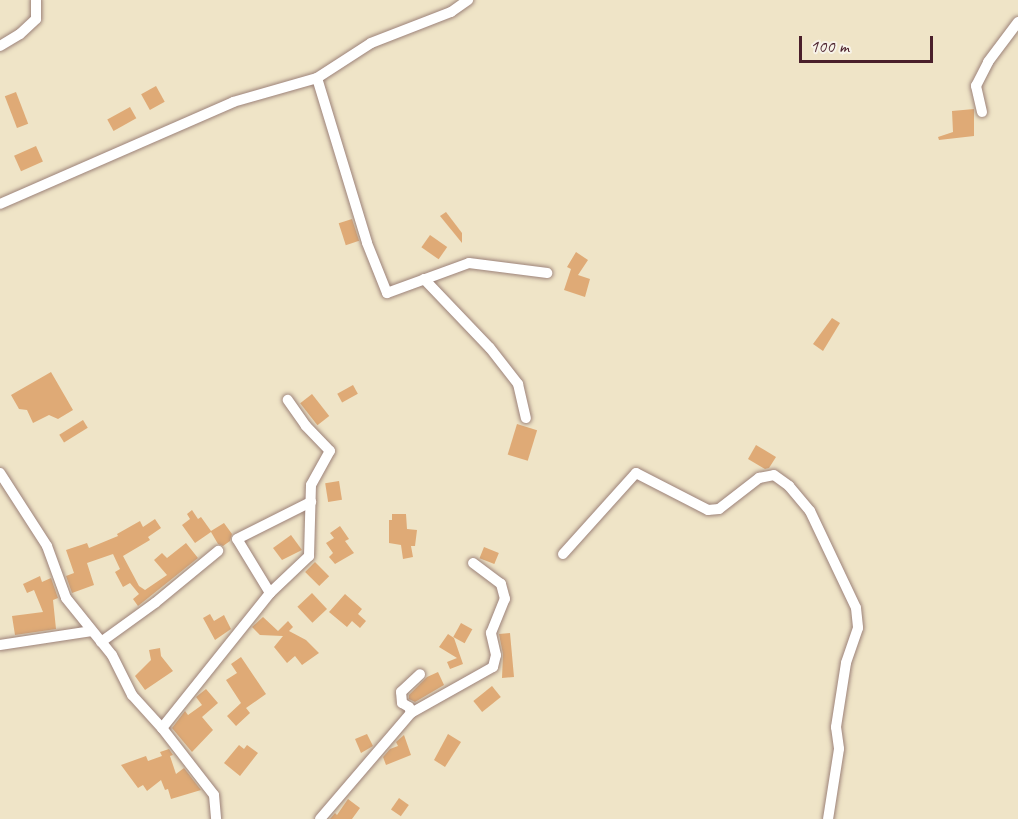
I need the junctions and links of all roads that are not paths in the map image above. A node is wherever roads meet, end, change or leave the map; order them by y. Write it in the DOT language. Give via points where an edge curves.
graph roads {
  1 [pos="36,0"];
  2 [pos="468,0"];
  3 [pos="1018,22"];
  4 [pos="0,46"];
  5 [pos="317,78"];
  6 [pos="982,112"];
  7 [pos="0,204"];
  8 [pos="547,273"];
  9 [pos="424,279"];
  10 [pos="288,400"];
  11 [pos="526,418"];
  12 [pos="0,473"];
  13 [pos="311,502"];
  14 [pos="218,551"];
  15 [pos="563,554"];
  16 [pos="473,563"];
  17 [pos="270,593"];
  18 [pos="92,631"];
  19 [pos="101,642"];
  20 [pos="0,645"];
  21 [pos="420,675"];
  22 [pos="411,713"];
  23 [pos="162,728"];
  24 [pos="216,819"];
  25 [pos="320,819"];
  26 [pos="828,819"];
  1 -- 4 [label="street" via="36,19"];
  2 -- 5 [label="street" via="451,12 371,43"];
  3 -- 6 [label="street" via="988,62 976,86"];
  5 -- 7 [label="street" via="233,102"];
  5 -- 9 [label="street" via="367,243 387,293"];
  8 -- 9 [label="street" via="469,263"];
  9 -- 11 [label="street" via="490,348 518,384"];
  10 -- 13 [label="street" via="330,451 311,485"];
  12 -- 18 [label="street" via="47,546 66,598"];
  13 -- 17 [label="street" via="309,556"];
  13 -- 17 [label="street" via="237,539"];
  14 -- 19 [label="street"];
  15 -- 26 [label="street" via="636,473 708,510 719,509 759,478 774,475 789,486 810,511 856,608 858,628 846,663"];
  16 -- 22 [label="street" via="501,584 505,599 491,633 496,655 493,667"];
  17 -- 23 [label="street"];
  18 -- 19 [label="street"];
  18 -- 20 [label="street"];
  19 -- 23 [label="street" via="132,695"];
  21 -- 22 [label="street" via="401,692 402,703"];
  22 -- 25 [label="street"];
  23 -- 24 [label="street" via="214,795"];
}
